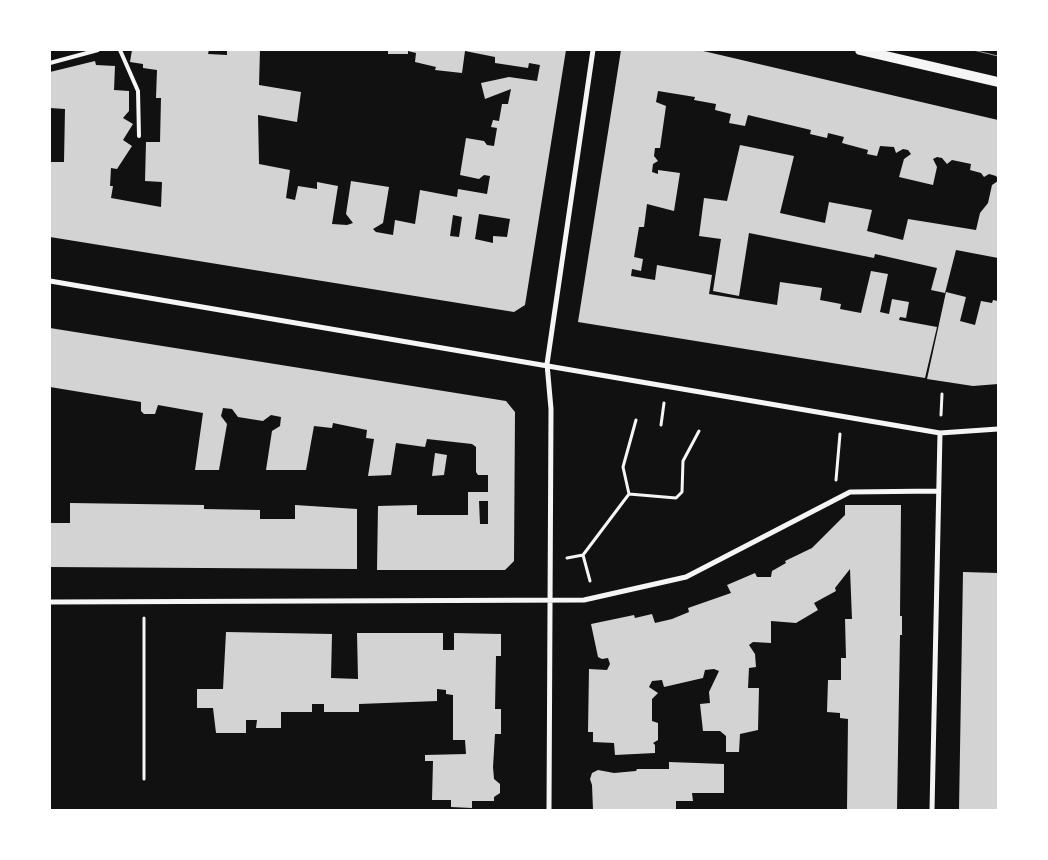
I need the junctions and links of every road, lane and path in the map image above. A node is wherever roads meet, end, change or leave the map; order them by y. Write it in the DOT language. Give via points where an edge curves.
graph roads {
  1 [pos="98,50"];
  2 [pos="120,50"];
  3 [pos="593,50"];
  4 [pos="860,50"];
  5 [pos="50,63"];
  6 [pos="998,82"];
  7 [pos="138,136"];
  8 [pos="50,281"];
  9 [pos="547,364"];
  10 [pos="664,400"];
  11 [pos="842,416"];
  12 [pos="636,420"];
  13 [pos="661,425"];
  14 [pos="998,429"];
  15 [pos="699,431"];
  16 [pos="940,433"];
  17 [pos="938,491"];
  18 [pos="629,494"];
  19 [pos="834,499"];
  20 [pos="583,555"];
  21 [pos="564,559"];
  22 [pos="592,587"];
  23 [pos="549,600"];
  24 [pos="50,602"];
  25 [pos="144,602"];
  26 [pos="144,779"];
  27 [pos="549,810"];
  28 [pos="932,810"];
  1 -- 5 [label="lane"];
  2 -- 7 [label="lane" via="138,91"];
  3 -- 9 [label="street"];
  4 -- 6 [label="main road"];
  8 -- 9 [label="street"];
  9 -- 11 [label="street"];
  9 -- 23 [label="street" via="551,409"];
  10 -- 13 [label="path"];
  11 -- 16 [label="street"];
  11 -- 19 [label="path"];
  12 -- 18 [label="path" via="622,467"];
  14 -- 16 [label="street"];
  15 -- 18 [label="path" via="683,461 682,492 676,498"];
  16 -- 17 [label="street"];
  17 -- 19 [label="street" via="850,492"];
  17 -- 28 [label="street"];
  18 -- 20 [label="path"];
  19 -- 23 [label="street" via="686,578 584,600"];
  20 -- 21 [label="path"];
  20 -- 22 [label="path"];
  23 -- 25 [label="street"];
  23 -- 27 [label="street"];
  24 -- 25 [label="street"];
  25 -- 26 [label="path"];
}
